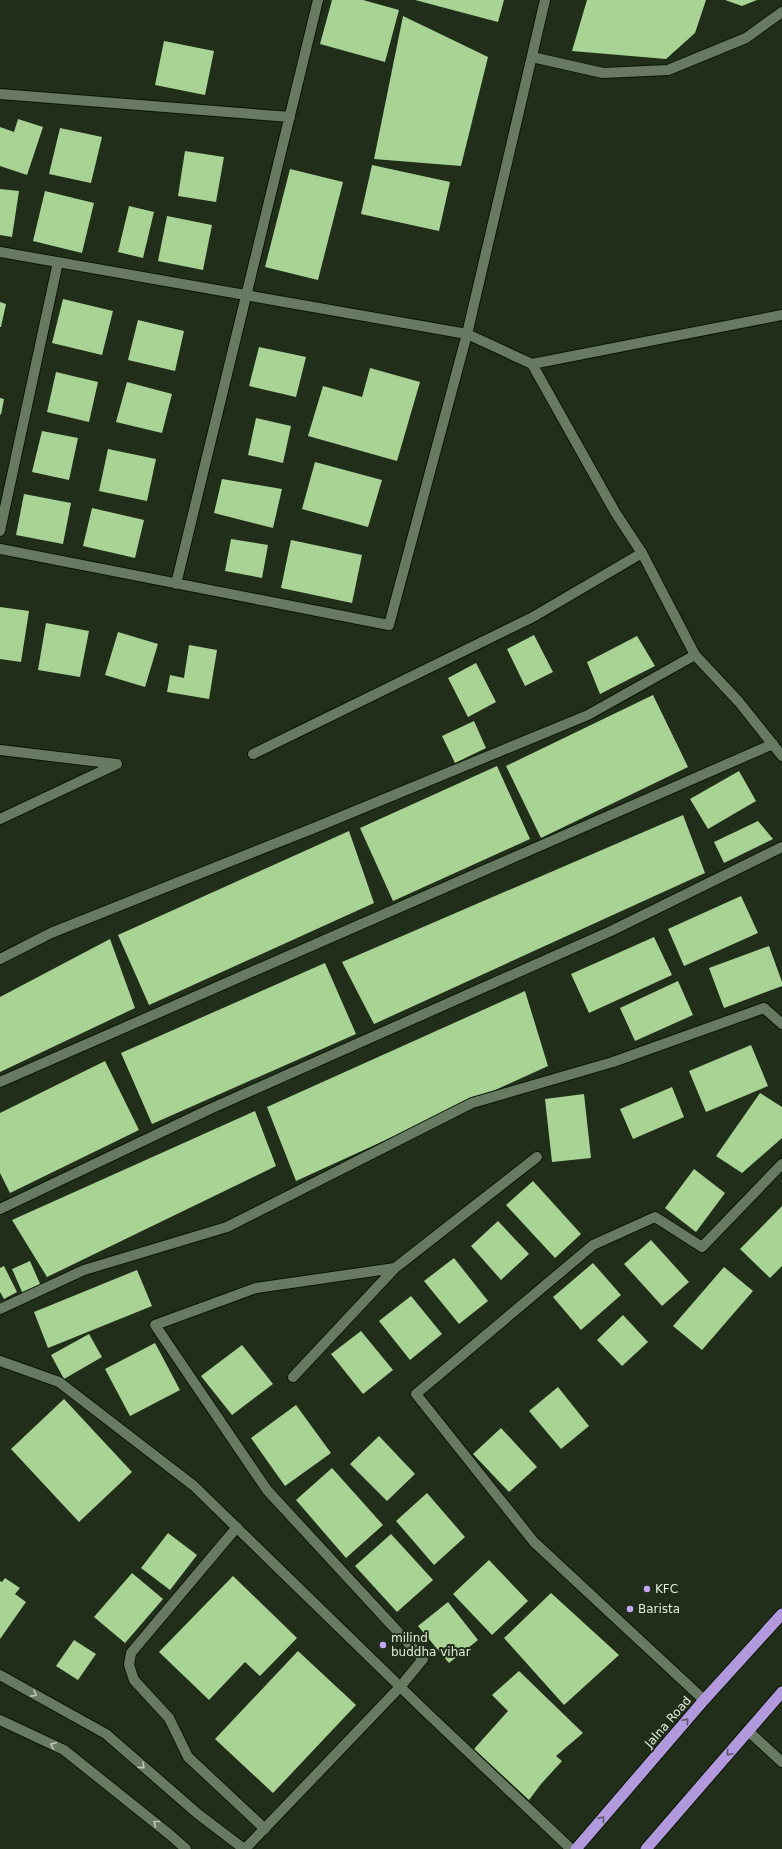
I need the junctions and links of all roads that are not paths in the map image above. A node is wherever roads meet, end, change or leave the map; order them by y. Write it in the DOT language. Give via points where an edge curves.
graph roads {
  1 [pos="318,0"];
  2 [pos="545,0"];
  3 [pos="782,12"];
  4 [pos="532,57"];
  5 [pos="0,94"];
  6 [pos="290,117"];
  7 [pos="0,252"];
  8 [pos="58,262"];
  9 [pos="246,296"];
  10 [pos="782,315"];
  11 [pos="467,334"];
  12 [pos="532,364"];
  13 [pos="0,531"];
  14 [pos="0,550"];
  15 [pos="642,553"];
  16 [pos="176,584"];
  17 [pos="695,655"];
  18 [pos="773,744"];
  19 [pos="0,750"];
  20 [pos="253,754"];
  21 [pos="782,756"];
  22 [pos="0,819"];
  23 [pos="782,847"];
  24 [pos="0,959"];
  25 [pos="782,1024"];
  26 [pos="0,1082"];
  27 [pos="537,1157"];
  28 [pos="782,1164"];
  29 [pos="0,1209"];
  30 [pos="395,1268"];
  31 [pos="0,1309"];
  32 [pos="0,1361"];
  33 [pos="293,1377"];
  34 [pos="237,1527"];
  35 [pos="782,1614"];
  36 [pos="0,1675"];
  37 [pos="400,1687"];
  38 [pos="782,1692"];
  39 [pos="704,1700"];
  40 [pos="0,1720"];
  41 [pos="748,1731"];
  42 [pos="782,1762"];
  43 [pos="265,1829"];
  44 [pos="186,1849"];
  45 [pos="245,1849"];
  46 [pos="572,1849"];
  47 [pos="576,1849"];
  48 [pos="646,1849"];
  1 -- 6 [label="street"];
  2 -- 4 [label="street"];
  3 -- 4 [label="street" via="746,38 668,70 603,73"];
  4 -- 11 [label="street"];
  5 -- 6 [label="street"];
  6 -- 9 [label="street"];
  7 -- 8 [label="street"];
  8 -- 9 [label="street"];
  8 -- 13 [label="street"];
  9 -- 11 [label="street"];
  9 -- 16 [label="street"];
  10 -- 12 [label="street"];
  11 -- 12 [label="street"];
  11 -- 16 [label="street" via="389,625"];
  12 -- 15 [label="street" via="615,512"];
  14 -- 16 [label="street"];
  15 -- 17 [label="street"];
  15 -- 20 [label="street" via="533,617"];
  17 -- 18 [label="street" via="739,702"];
  17 -- 24 [label="street" via="588,715 51,933"];
  18 -- 21 [label="street"];
  18 -- 26 [label="street"];
  19 -- 22 [label="street" via="117,764"];
  23 -- 29 [label="street" via="611,931 210,1109"];
  25 -- 31 [label="street" via="764,1008 613,1062 472,1103 227,1227 84,1270"];
  27 -- 30 [label="street"];
  28 -- 39 [label="street" via="702,1247 655,1217 593,1245 416,1394 534,1542"];
  30 -- 33 [label="street"];
  30 -- 37 [label="street" via="256,1288 155,1325 267,1490 423,1659"];
  32 -- 34 [label="street" via="59,1382 194,1486"];
  34 -- 37 [label="street"];
  34 -- 43 [label="street" via="131,1653 129,1665 134,1680 169,1718 188,1757"];
  35 -- 39 [label="highway, Jalna Road"];
  36 -- 45 [label="street, one-way" via="106,1734 198,1814"];
  37 -- 43 [label="street"];
  37 -- 46 [label="street"];
  38 -- 41 [label="highway"];
  47 -- 39 [label="highway, Jalna Road, one-way"];
  44 -- 40 [label="street, one-way" via="64,1750"];
  41 -- 42 [label="street"];
  41 -- 48 [label="highway, one-way"];
  43 -- 45 [label="street"];
}
